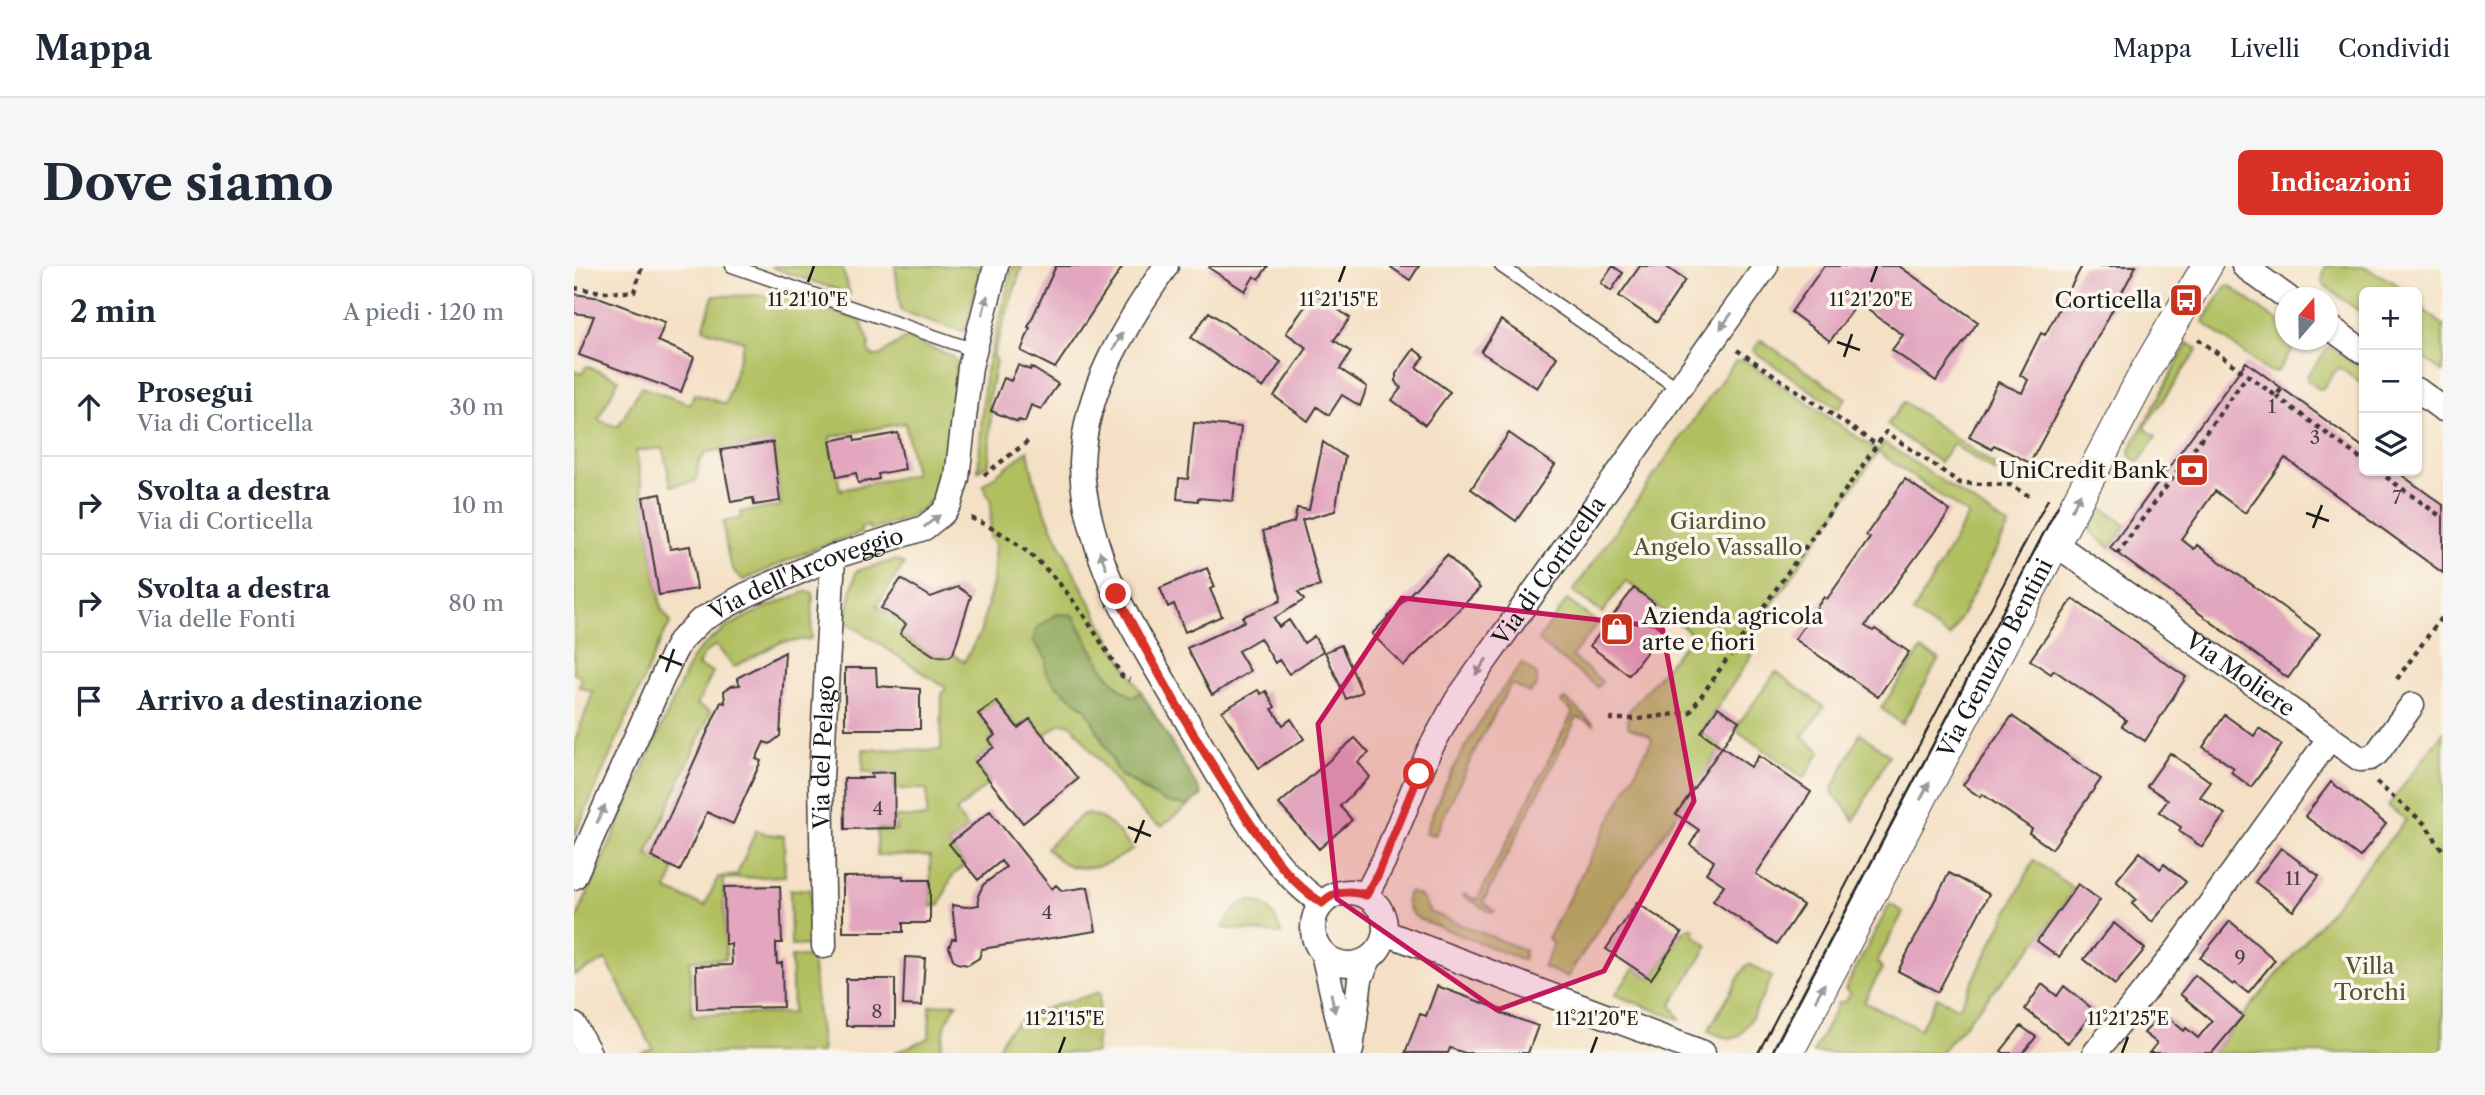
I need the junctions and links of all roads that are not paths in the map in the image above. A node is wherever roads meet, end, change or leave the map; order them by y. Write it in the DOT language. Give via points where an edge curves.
graph roads {
  1 [pos="732,266"];
  2 [pos="996,266"];
  3 [pos="1166,266"];
  4 [pos="1501,266"];
  5 [pos="1766,266"];
  6 [pos="2207,266"];
  7 [pos="2244,266"];
  8 [pos="2275,289"];
  9 [pos="2338,333"];
  10 [pos="974,350"];
  11 [pos="2361,350"];
  12 [pos="1678,387"];
  13 [pos="2422,394"];
  14 [pos="2443,409"];
  15 [pos="2054,543"];
  16 [pos="833,557"];
  17 [pos="2413,705"];
  18 [pos="2329,739"];
  19 [pos="574,877"];
  20 [pos="1366,895"];
  21 [pos="1322,903"];
  22 [pos="1386,933"];
  23 [pos="824,946"];
  24 [pos="1323,953"];
  25 [pos="1369,958"];
  26 [pos="574,1025"];
  27 [pos="589,1053"];
  28 [pos="1348,1053"];
  29 [pos="1703,1053"];
  30 [pos="1788,1053"];
  31 [pos="2095,1053"];
  1 -- 10 [label="lane"];
  10 -- 2 [label="street, Via dell'Arcoveggio, one-way"];
  21 -- 3 [label="street, one-way" via="1291,878 1226,788 1123,606 1091,526 1082,467 1092,404 1127,324"];
  4 -- 12 [label="lane"];
  5 -- 12 [label="street, Via di Corticella, one-way"];
  15 -- 6 [label="street, Via Genuzio Bentini, one-way"];
  7 -- 8 [label="street"];
  9 -- 11 [label="street"];
  16 -- 10 [label="street, Via dell'Arcoveggio, one-way" via="924,528 943,513 957,478"];
  12 -- 20 [label="street, Via di Corticella, one-way" via="1457,700 1429,751"];
  13 -- 14 [label="street"];
  15 -- 18 [label="street, Via Moliere"];
  30 -- 15 [label="street, Via Genuzio Bentini, one-way"];
  19 -- 16 [label="street, Via dell'Arcoveggio, one-way" via="680,641 701,620 746,595"];
  16 -- 23 [label="street, Via del Pelago" via="821,778"];
  17 -- 18 [label="street, Via Moliere" via="2370,758 2360,759"];
  18 -- 31 [label="street" via="2178,950"];
  20 -- 21 [label="street" via="1343,891"];
  20 -- 22 [label="street" via="1382,912"];
  21 -- 24 [label="street" via="1312,929"];
  22 -- 25 [label="street"];
  22 -- 29 [label="street"];
  24 -- 25 [label="street" via="1343,964"];
  24 -- 28 [label="street, one-way"];
  25 -- 28 [label="street" via="1360,979"];
  26 -- 27 [label="street"];
}
